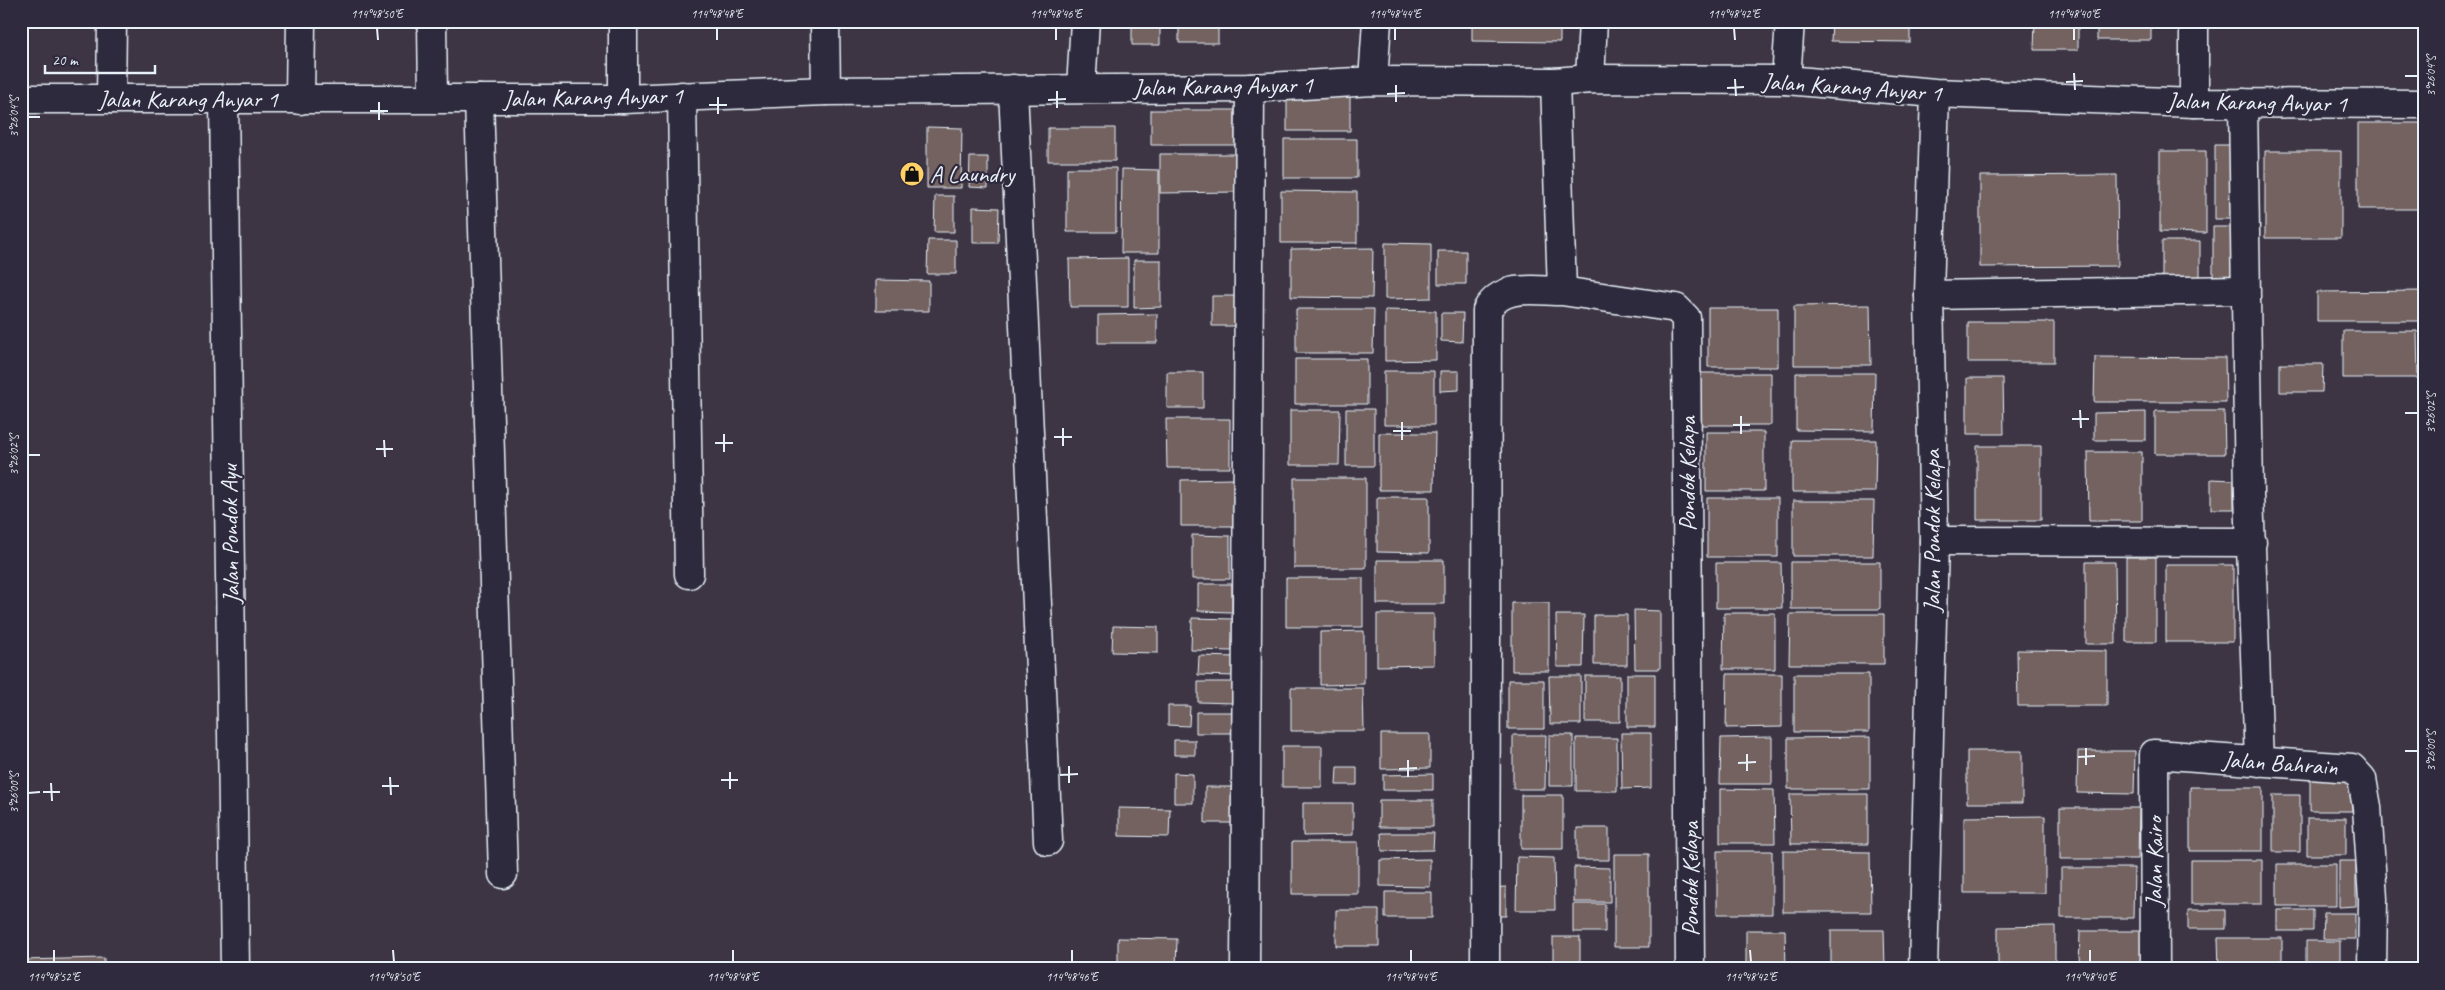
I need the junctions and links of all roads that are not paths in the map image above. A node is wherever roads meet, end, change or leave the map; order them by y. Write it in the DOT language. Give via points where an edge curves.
graph roads {
  1 [pos="112,21"];
  2 [pos="301,21"];
  3 [pos="432,21"];
  4 [pos="623,21"];
  5 [pos="825,21"];
  6 [pos="1085,21"];
  7 [pos="1377,21"];
  8 [pos="1593,21"];
  9 [pos="1790,21"];
  10 [pos="2194,21"];
  11 [pos="1590,79"];
  12 [pos="1786,80"];
  13 [pos="1373,81"];
  14 [pos="1555,82"];
  15 [pos="1081,88"];
  16 [pos="1250,88"];
  17 [pos="1013,89"];
  18 [pos="826,91"];
  19 [pos="1935,93"];
  20 [pos="682,96"];
  21 [pos="433,98"];
  22 [pos="21,99"];
  23 [pos="111,99"];
  24 [pos="224,99"];
  25 [pos="479,99"];
  26 [pos="623,99"];
  27 [pos="300,100"];
  28 [pos="2194,103"];
  29 [pos="2243,103"];
  30 [pos="2424,104"];
  31 [pos="2246,290"];
  32 [pos="1562,291"];
  33 [pos="1929,295"];
  34 [pos="1934,541"];
  35 [pos="2252,542"];
  36 [pos="689,574"];
  37 [pos="2154,754"];
  38 [pos="2259,762"];
  39 [pos="1048,841"];
  40 [pos="503,874"];
  41 [pos="235,969"];
  42 [pos="1245,969"];
  43 [pos="1485,969"];
  44 [pos="1690,969"];
  45 [pos="1923,969"];
  46 [pos="2155,969"];
  47 [pos="2372,969"];
  1 -- 23 [label="street"];
  2 -- 27 [label="street"];
  3 -- 21 [label="street"];
  4 -- 26 [label="street"];
  5 -- 18 [label="street"];
  6 -- 15 [label="street"];
  7 -- 13 [label="street"];
  8 -- 11 [label="street"];
  9 -- 12 [label="street"];
  10 -- 28 [label="street"];
  11 -- 12 [label="street, Jalan Karang Anyar 1"];
  11 -- 14 [label="street, Jalan Karang Anyar 1"];
  12 -- 19 [label="street, Jalan Karang Anyar 1"];
  13 -- 14 [label="street, Jalan Karang Anyar 1"];
  13 -- 16 [label="street, Jalan Karang Anyar 1"];
  14 -- 32 [label="street"];
  15 -- 16 [label="street, Jalan Karang Anyar 1"];
  15 -- 17 [label="street, Jalan Karang Anyar 1"];
  16 -- 42 [label="street"];
  17 -- 18 [label="street, Jalan Karang Anyar 1"];
  17 -- 39 [label="street"];
  18 -- 20 [label="street, Jalan Karang Anyar 1"];
  19 -- 28 [label="street, Jalan Karang Anyar 1"];
  19 -- 33 [label="street, Jalan Pondok Kelapa"];
  20 -- 26 [label="street, Jalan Karang Anyar 1"];
  20 -- 36 [label="street"];
  21 -- 25 [label="street, Jalan Karang Anyar 1"];
  21 -- 27 [label="street, Jalan Karang Anyar 1"];
  22 -- 23 [label="street, Jalan Karang Anyar 1"];
  23 -- 24 [label="street, Jalan Karang Anyar 1"];
  24 -- 27 [label="street, Jalan Karang Anyar 1"];
  24 -- 41 [label="street, Jalan Pondok Ayu"];
  25 -- 26 [label="street, Jalan Karang Anyar 1"];
  25 -- 40 [label="street"];
  28 -- 29 [label="street, Jalan Karang Anyar 1"];
  29 -- 30 [label="street, Jalan Karang Anyar 1"];
  29 -- 31 [label="street"];
  31 -- 33 [label="street"];
  31 -- 35 [label="street"];
  32 -- 43 [label="street, Pondok Kelapa" via="1510,290 1493,299 1487,310"];
  32 -- 44 [label="street, Pondok Kelapa" via="1676,308 1686,318"];
  33 -- 34 [label="street, Jalan Pondok Kelapa"];
  34 -- 35 [label="street"];
  34 -- 45 [label="street, Jalan Pondok Kelapa"];
  35 -- 38 [label="street"];
  37 -- 38 [label="street, Jalan Bahrain"];
  37 -- 46 [label="street, Jalan Kairo"];
  38 -- 47 [label="street, Jalan Bahrain" via="2352,768 2362,779 2374,899"];
}
